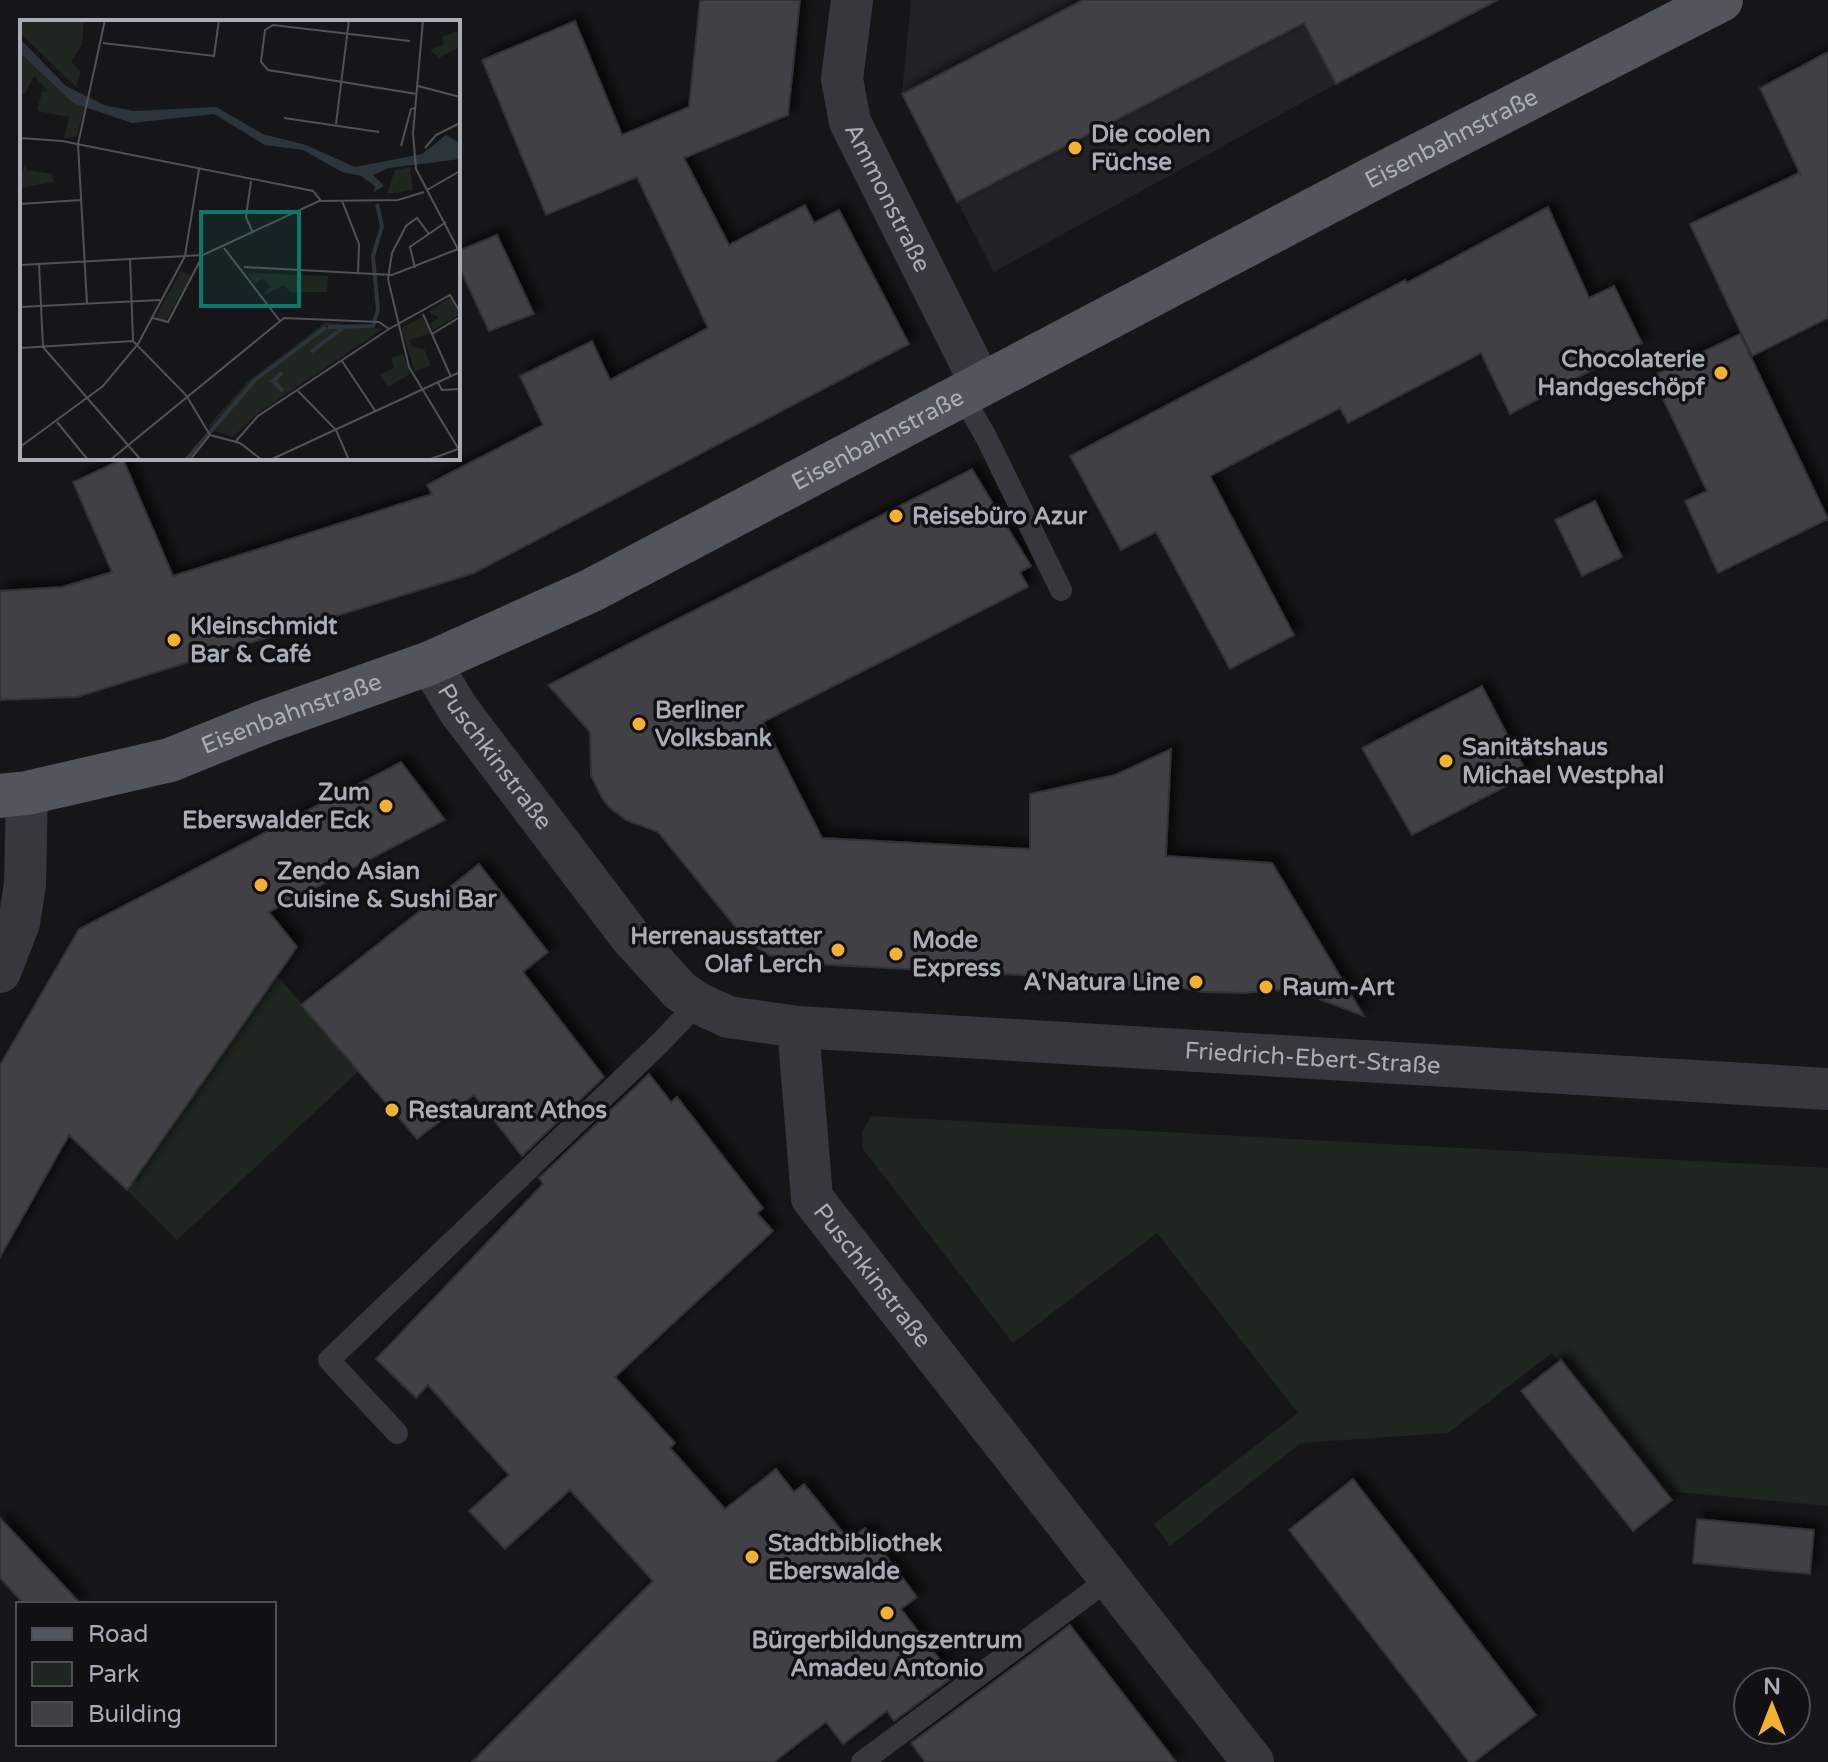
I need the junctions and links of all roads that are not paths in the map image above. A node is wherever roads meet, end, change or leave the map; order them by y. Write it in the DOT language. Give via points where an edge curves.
graph roads {
  1 [pos="852,0"];
  2 [pos="1721,0"];
  3 [pos="972,390"];
  4 [pos="1061,590"];
  5 [pos="430,663"];
  6 [pos="14,794"];
  7 [pos="0,972"];
  8 [pos="698,1003"];
  9 [pos="798,1027"];
  10 [pos="1828,1089"];
  11 [pos="397,1433"];
  12 [pos="1109,1579"];
  13 [pos="862,1762"];
  14 [pos="1253,1762"];
  1 -- 3 [label="street, Ammonstraße" via="842,79 850,122"];
  2 -- 3 [label="main road, Eisenbahnstraße"];
  3 -- 4 [label="lane" via="986,437"];
  3 -- 5 [label="main road, Eisenbahnstraße" via="611,581"];
  5 -- 6 [label="main road, Eisenbahnstraße" via="170,760"];
  5 -- 8 [label="street, Puschkinstraße" via="458,709 629,935 680,991"];
  6 -- 7 [label="street" via="25,884 19,923"];
  8 -- 9 [label="street, Puschkinstraße" via="728,1017"];
  8 -- 11 [label="lane" via="329,1360"];
  9 -- 10 [label="street, Friedrich-Ebert-Straße"];
  9 -- 12 [label="street, Puschkinstraße" via="812,1198"];
  12 -- 13 [label="lane"];
  12 -- 14 [label="street, Puschkinstraße"];
}
